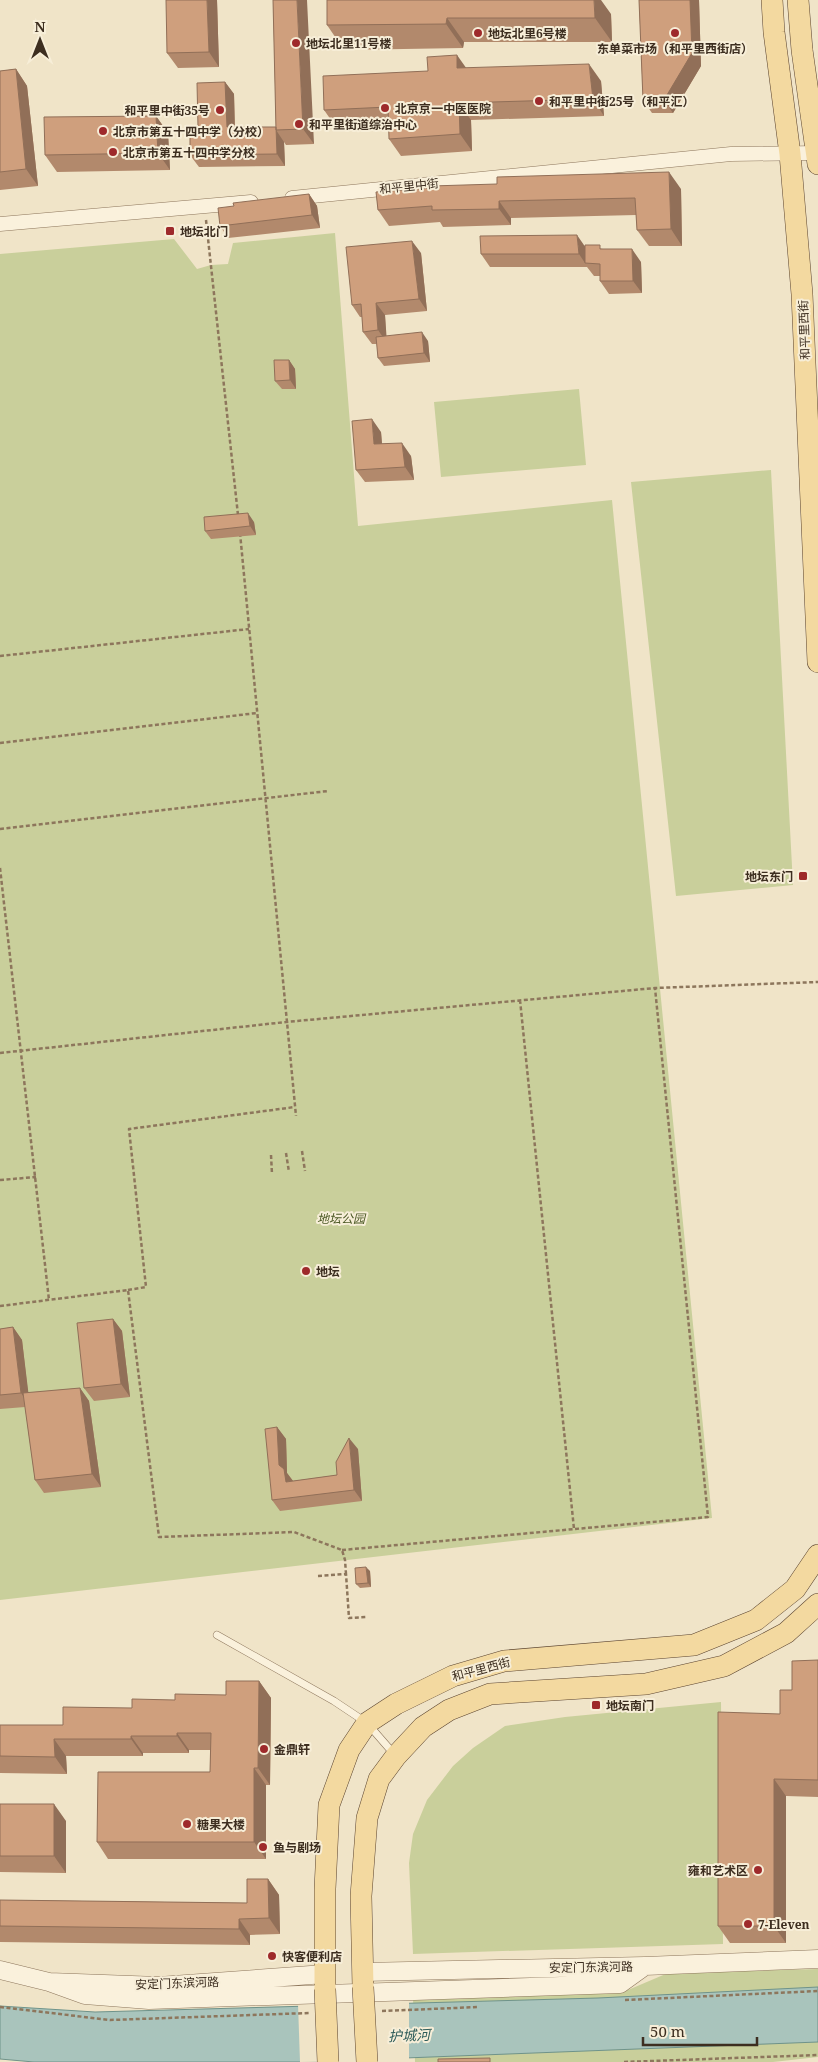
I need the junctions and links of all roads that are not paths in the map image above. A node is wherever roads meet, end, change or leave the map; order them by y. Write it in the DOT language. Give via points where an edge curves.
graph roads {
  1 [pos="772,0"];
  2 [pos="798,0"];
  3 [pos="818,153"];
  4 [pos="790,154"];
  5 [pos="818,164"];
  6 [pos="0,224"];
  7 [pos="818,662"];
  8 [pos="818,1555"];
  9 [pos="818,1604"];
  10 [pos="217,1635"];
  11 [pos="368,1723"];
  12 [pos="396,1756"];
  13 [pos="818,1959"];
  14 [pos="645,1966"];
  15 [pos="0,1970"];
  16 [pos="363,1979"];
  17 [pos="49,1982"];
  18 [pos="325,1982"];
  19 [pos="328,2062"];
  20 [pos="367,2062"];
  1 -- 4 [label="main road, 和平里西街"];
  2 -- 3 [label="main road" via="802,50"];
  3 -- 4 [label="street, 和平里中街"];
  3 -- 5 [label="main road"];
  4 -- 6 [label="street, 和平里中街" via="731,154"];
  4 -- 7 [label="main road, 和平里西街" via="802,294"];
  8 -- 11 [label="main road, 和平里西街" via="795,1589 756,1620 694,1645 504,1661 453,1676 396,1704"];
  9 -- 12 [label="main road" via="786,1633 724,1666 646,1684 490,1694 448,1710 423,1727"];
  10 -- 11 [label="lane"];
  11 -- 12 [label="lane"];
  11 -- 18 [label="main road, 和平里西街" via="349,1750 329,1805"];
  12 -- 16 [label="main road" via="380,1779 367,1818 361,1896"];
  13 -- 14 [label="street, 安定门东滨河路"];
  14 -- 16 [label="street, 安定门东滨河路"];
  14 -- 17 [label="street" via="620,1984 159,2000 85,1995"];
  15 -- 17 [label="street, 安定门东滨河路"];
  16 -- 20 [label="main road, bridge"];
  17 -- 18 [label="street, 安定门东滨河路" via="159,1986"];
  18 -- 19 [label="main road, 和平里西街, bridge"];
}
